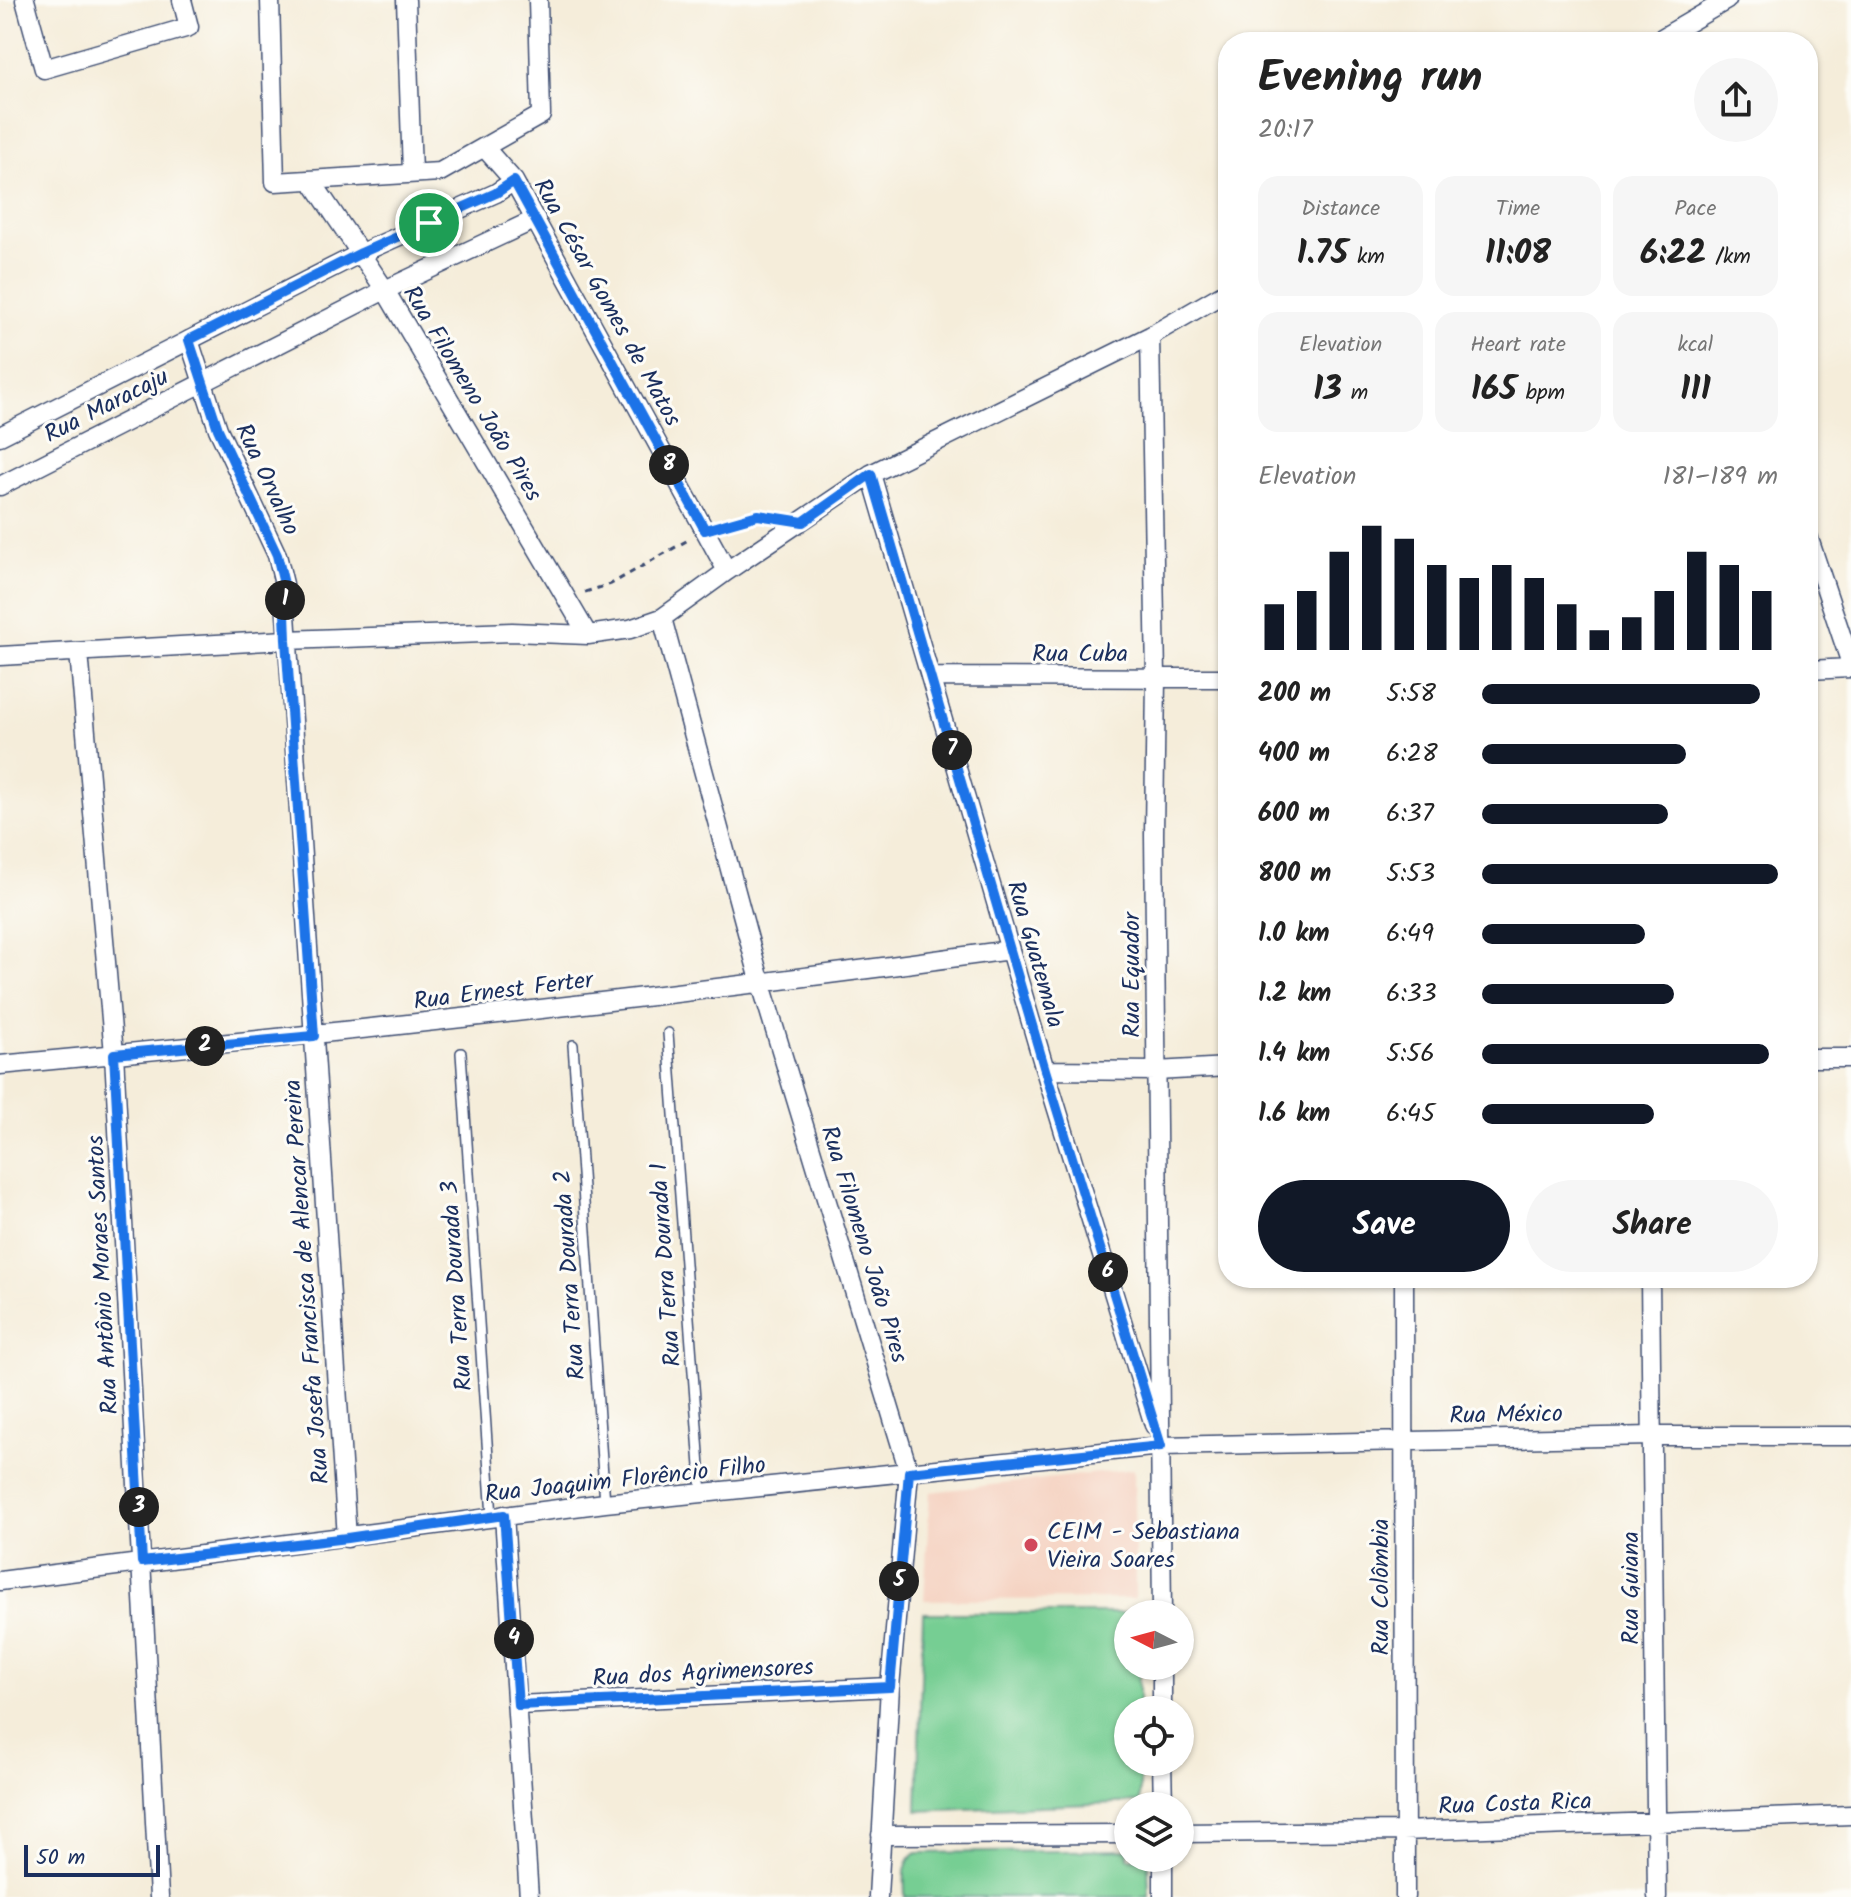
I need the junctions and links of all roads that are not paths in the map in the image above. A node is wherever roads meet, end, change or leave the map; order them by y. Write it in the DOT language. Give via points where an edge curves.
graph roads {
  1 [pos="25,0"];
  2 [pos="182,0"];
  3 [pos="270,0"];
  4 [pos="406,0"];
  5 [pos="538,0"];
  6 [pos="1727,0"];
  7 [pos="1672,32"];
  8 [pos="484,147"];
  9 [pos="412,173"];
  10 [pos="311,180"];
  11 [pos="514,181"];
  12 [pos="536,219"];
  13 [pos="361,253"];
  14 [pos="385,290"];
  15 [pos="1218,297"];
  16 [pos="1150,336"];
  17 [pos="189,340"];
  18 [pos="202,383"];
  19 [pos="0,436"];
  20 [pos="871,474"];
  21 [pos="1,483"];
  22 [pos="1818,566"];
  23 [pos="727,571"];
  24 [pos="662,618"];
  25 [pos="588,635"];
  26 [pos="286,640"];
  27 [pos="79,652"];
  28 [pos="0,656"];
  29 [pos="1851,666"];
  30 [pos="1818,669"];
  31 [pos="931,677"];
  32 [pos="1156,677"];
  33 [pos="1218,678"];
  34 [pos="1010,950"];
  35 [pos="761,984"];
  36 [pos="668,1033"];
  37 [pos="314,1036"];
  38 [pos="573,1045"];
  39 [pos="461,1053"];
  40 [pos="114,1054"];
  41 [pos="1818,1058"];
  42 [pos="1851,1058"];
  43 [pos="0,1065"];
  44 [pos="1218,1068"];
  45 [pos="1045,1070"];
  46 [pos="1156,1071"];
  47 [pos="1404,1288"];
  48 [pos="1650,1288"];
  49 [pos="1653,1436"];
  50 [pos="1851,1436"];
  51 [pos="1406,1440"];
  52 [pos="1161,1446"];
  53 [pos="909,1472"];
  54 [pos="702,1494"];
  55 [pos="605,1503"];
  56 [pos="498,1516"];
  57 [pos="347,1538"];
  58 [pos="142,1562"];
  59 [pos="0,1581"];
  60 [pos="1162,1600"];
  61 [pos="890,1687"];
  62 [pos="518,1705"];
  63 [pos="1851,1815"];
  64 [pos="1656,1821"];
  65 [pos="1403,1831"];
  66 [pos="1194,1833"];
  67 [pos="1114,1834"];
  68 [pos="881,1835"];
  69 [pos="1163,1872"];
  70 [pos="159,1897"];
  71 [pos="529,1897"];
  72 [pos="878,1897"];
  73 [pos="1163,1897"];
  74 [pos="1405,1897"];
  75 [pos="1657,1897"];
  1 -- 2 [label="street" via="44,69 189,27"];
  3 -- 10 [label="street" via="275,182"];
  4 -- 9 [label="street"];
  5 -- 8 [label="street" via="541,115"];
  6 -- 7 [label="street"];
  8 -- 9 [label="street" via="440,172"];
  8 -- 11 [label="street, Rua César Gomes de Matos"];
  9 -- 10 [label="street"];
  10 -- 13 [label="street, Rua Filomeno João Pires"];
  11 -- 12 [label="street, Rua César Gomes de Matos"];
  11 -- 13 [label="street, Rua Maracaju"];
  12 -- 14 [label="street, Rua Maracaju"];
  12 -- 23 [label="street, Rua César Gomes de Matos"];
  13 -- 14 [label="street, Rua Filomeno João Pires"];
  13 -- 17 [label="street, Rua Maracaju"];
  14 -- 18 [label="street, Rua Maracaju"];
  14 -- 25 [label="street, Rua Filomeno João Pires"];
  15 -- 16 [label="street"];
  16 -- 20 [label="street"];
  16 -- 32 [label="street, Rua Equador"];
  17 -- 18 [label="street, Rua Orvalho"];
  17 -- 19 [label="street, Rua Maracaju"];
  18 -- 21 [label="street, Rua Maracaju"];
  18 -- 26 [label="street, Rua Orvalho" via="277,555"];
  20 -- 23 [label="street"];
  20 -- 31 [label="street, Rua Guatemala"];
  22 -- 29 [label="street"];
  23 -- 24 [label="street"];
  24 -- 25 [label="street"];
  24 -- 35 [label="street, Rua Filomeno João Pires"];
  25 -- 26 [label="street" via="512,632"];
  26 -- 27 [label="street"];
  26 -- 37 [label="street, Rua Josefa Francisca de Alencar Pereira"];
  27 -- 28 [label="street"];
  27 -- 40 [label="street, Rua Antônio Moraes Santos"];
  29 -- 30 [label="street"];
  31 -- 32 [label="street, Rua Cuba"];
  31 -- 34 [label="street, Rua Guatemala"];
  32 -- 33 [label="street, Rua Cuba"];
  32 -- 46 [label="street, Rua Equador"];
  34 -- 35 [label="street, Rua Ernest Ferter"];
  34 -- 45 [label="street, Rua Guatemala"];
  35 -- 37 [label="street, Rua Ernest Ferter"];
  35 -- 53 [label="street, Rua Filomeno João Pires"];
  36 -- 54 [label="lane, Rua Terra Dourada 1"];
  37 -- 40 [label="street, Rua Ernest Ferter"];
  37 -- 57 [label="street, Rua Josefa Francisca de Alencar Pereira"];
  38 -- 55 [label="lane, Rua Terra Dourada 2"];
  39 -- 56 [label="lane, Rua Terra Dourada 3"];
  40 -- 43 [label="street, Rua Ernest Ferter"];
  40 -- 58 [label="street, Rua Antônio Moraes Santos"];
  41 -- 42 [label="street"];
  44 -- 46 [label="street"];
  45 -- 46 [label="street"];
  45 -- 52 [label="street, Rua Guatemala"];
  46 -- 52 [label="street, Rua Equador"];
  47 -- 51 [label="street, Rua Colômbia"];
  48 -- 49 [label="street, Rua Guiana"];
  49 -- 50 [label="street, Rua México"];
  49 -- 51 [label="street, Rua México"];
  49 -- 64 [label="street, Rua Guiana"];
  51 -- 52 [label="street, Rua México"];
  51 -- 65 [label="street, Rua Colômbia"];
  52 -- 53 [label="street, Rua Joaquim Florêncio Filho"];
  52 -- 60 [label="street, Rua Equador"];
  53 -- 54 [label="street, Rua Joaquim Florêncio Filho"];
  53 -- 61 [label="street, Rua Filomeno João Pires"];
  54 -- 55 [label="street, Rua Joaquim Florêncio Filho"];
  55 -- 56 [label="street, Rua Joaquim Florêncio Filho"];
  56 -- 57 [label="street, Rua Joaquim Florêncio Filho"];
  56 -- 62 [label="street"];
  57 -- 58 [label="street, Rua Joaquim Florêncio Filho"];
  58 -- 59 [label="street, Rua Joaquim Florêncio Filho"];
  58 -- 70 [label="street, Rua Antônio Moraes Santos"];
  61 -- 62 [label="street, Rua dos Agrimensores"];
  61 -- 68 [label="street, Rua Filomeno João Pires"];
  62 -- 71 [label="street"];
  63 -- 64 [label="street, Rua Costa Rica"];
  64 -- 65 [label="street, Rua Costa Rica"];
  64 -- 75 [label="street, Rua Guiana"];
  65 -- 66 [label="street, Rua Costa Rica"];
  65 -- 74 [label="street, Rua Colômbia"];
  67 -- 68 [label="street"];
  68 -- 72 [label="street, Rua Filomeno João Pires"];
  69 -- 73 [label="street"];
}
